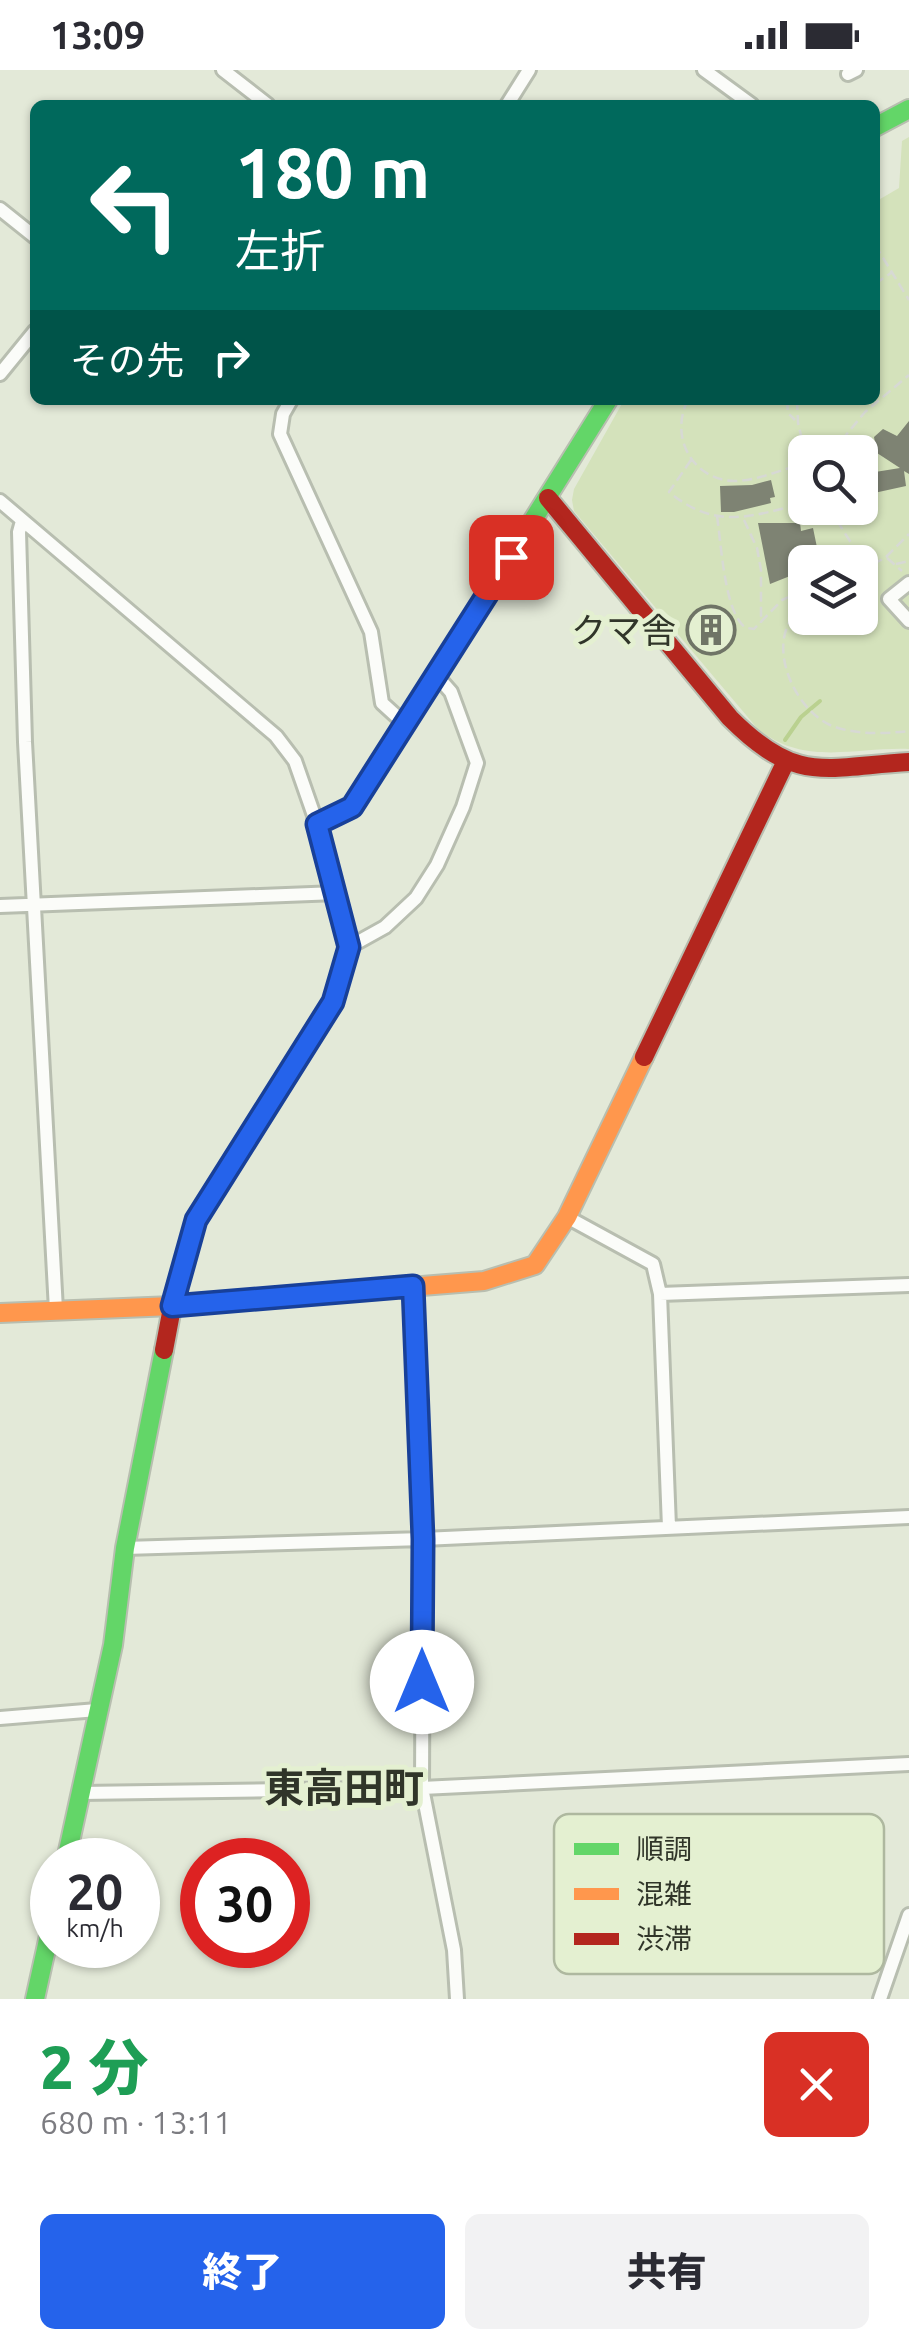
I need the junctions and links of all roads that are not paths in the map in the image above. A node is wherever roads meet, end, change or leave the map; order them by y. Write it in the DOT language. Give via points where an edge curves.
graph roads {
  1 [pos="223,70"];
  2 [pos="529,70"];
  3 [pos="704,70"];
  4 [pos="262,100"];
  5 [pos="510,100"];
  6 [pos="745,100"];
  7 [pos="909,110"];
  8 [pos="880,124"];
  9 [pos="0,209"];
  10 [pos="30,233"];
  11 [pos="30,337"];
  12 [pos="0,374"];
  13 [pos="288,405"];
  14 [pos="605,405"];
  15 [pos="548,498"];
  16 [pos="0,501"];
  17 [pos="22,521"];
  18 [pos="905,572"];
  19 [pos="909,621"];
  20 [pos="436,675"];
  21 [pos="405,724"];
  22 [pos="909,762"];
  23 [pos="784,763"];
  24 [pos="317,824"];
  25 [pos="337,894"];
  26 [pos="0,906"];
  27 [pos="36,906"];
  28 [pos="349,947"];
  29 [pos="567,1216"];
  30 [pos="909,1285"];
  31 [pos="413,1286"];
  32 [pos="660,1294"];
  33 [pos="172,1306"];
  34 [pos="56,1310"];
  35 [pos="0,1313"];
  36 [pos="909,1517"];
  37 [pos="669,1526"];
  38 [pos="423,1539"];
  39 [pos="125,1548"];
  40 [pos="98,1710"];
  41 [pos="0,1718"];
  42 [pos="909,1764"];
  43 [pos="422,1788"];
  44 [pos="81,1793"];
  45 [pos="71,1838"];
  46 [pos="909,1915"];
  47 [pos="42,1968"];
  48 [pos="35,1999"];
  49 [pos="457,1999"];
  50 [pos="880,1999"];
  1 -- 4 [label="street"];
  2 -- 5 [label="street"];
  3 -- 6 [label="street"];
  7 -- 8 [label="street"];
  9 -- 10 [label="street"];
  11 -- 12 [label="street"];
  13 -- 21 [label="street" via="280,434 371,632 382,703"];
  14 -- 15 [label="street"];
  15 -- 20 [label="street"];
  15 -- 23 [label="street" via="730,718"];
  16 -- 17 [label="street"];
  17 -- 24 [label="street" via="276,736 295,761"];
  17 -- 27 [label="street" via="22,688"];
  18 -- 19 [label="street" via="889,600"];
  20 -- 21 [label="street"];
  20 -- 28 [label="street" via="452,692 476,762 463,806 416,898 385,928"];
  21 -- 24 [label="street" via="352,807"];
  22 -- 23 [label="street" via="820,770"];
  23 -- 29 [label="street"];
  24 -- 25 [label="street"];
  25 -- 27 [label="street"];
  25 -- 28 [label="street"];
  26 -- 27 [label="street"];
  27 -- 34 [label="street"];
  28 -- 33 [label="street" via="333,1002 196,1220"];
  29 -- 31 [label="street" via="536,1265 484,1281"];
  29 -- 32 [label="street" via="653,1264"];
  30 -- 32 [label="street"];
  31 -- 33 [label="street"];
  31 -- 38 [label="street"];
  32 -- 37 [label="street"];
  33 -- 34 [label="street"];
  33 -- 39 [label="street"];
  34 -- 35 [label="street"];
  36 -- 37 [label="street"];
  37 -- 38 [label="street"];
  38 -- 39 [label="street"];
  38 -- 43 [label="street"];
  39 -- 40 [label="street"];
  40 -- 41 [label="street"];
  40 -- 44 [label="street"];
  42 -- 43 [label="street"];
  43 -- 44 [label="street"];
  43 -- 49 [label="street" via="454,1950"];
  44 -- 45 [label="street"];
  46 -- 50 [label="street"];
  47 -- 48 [label="street"];
}
